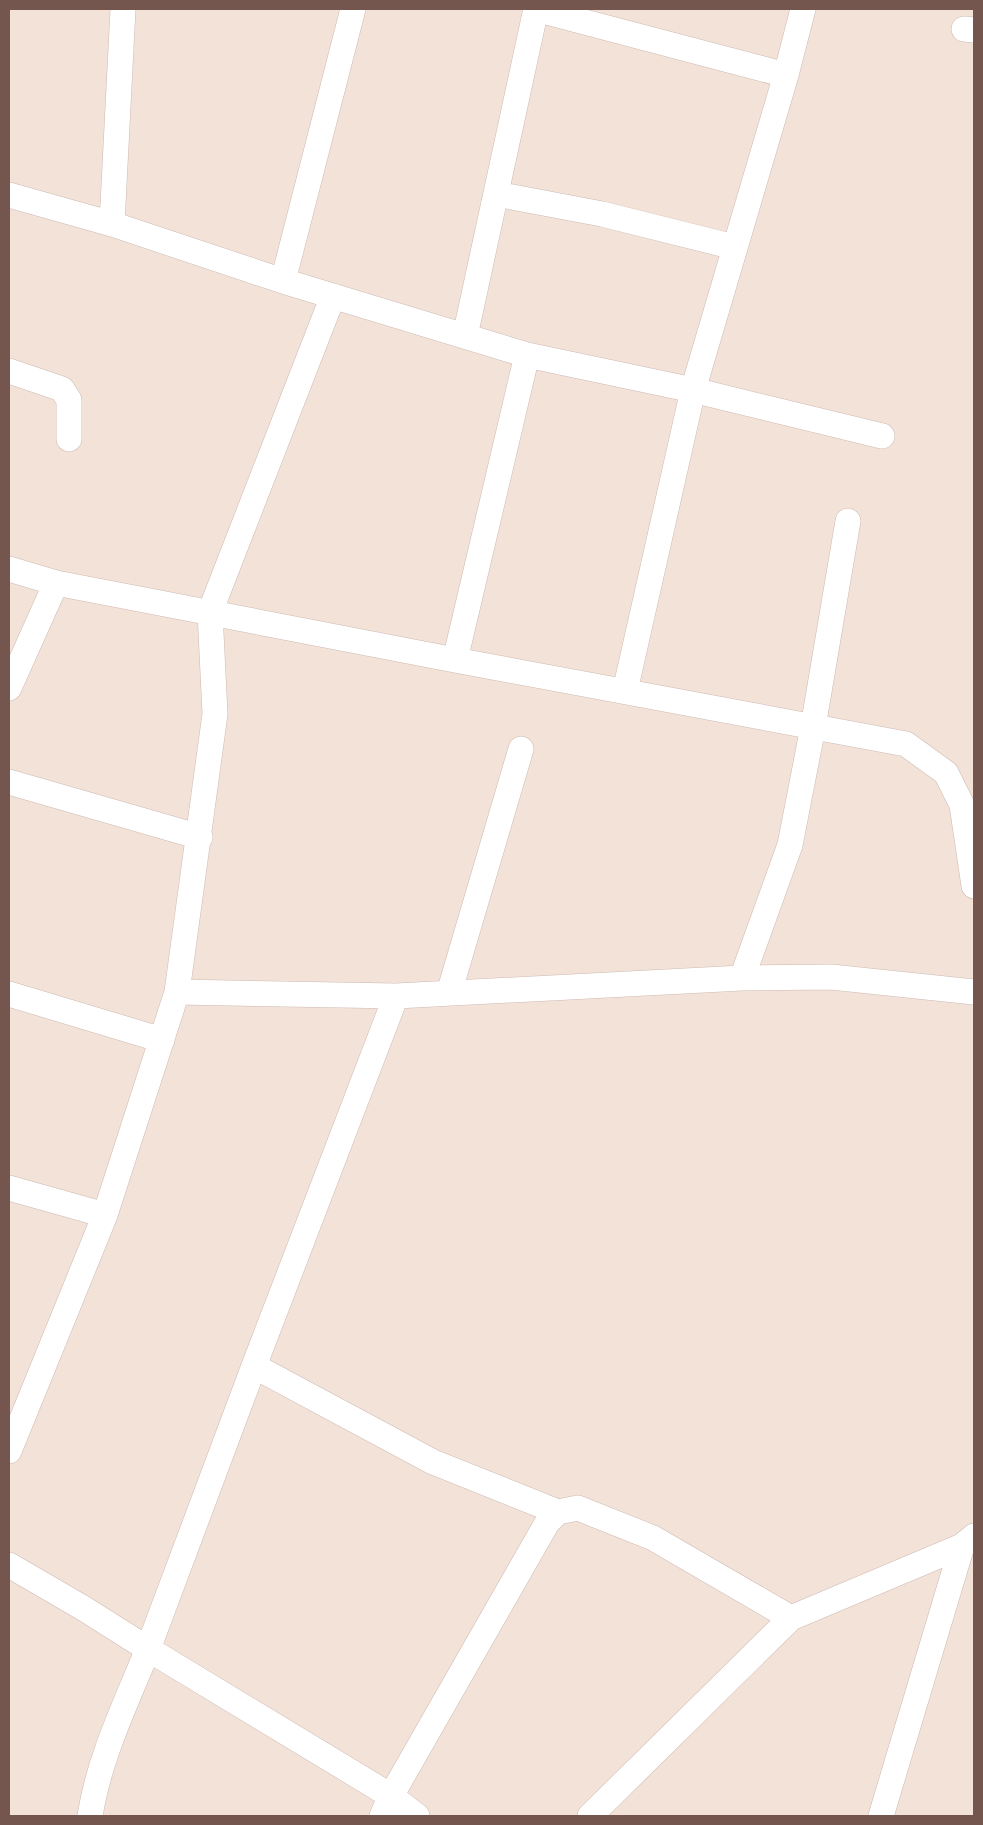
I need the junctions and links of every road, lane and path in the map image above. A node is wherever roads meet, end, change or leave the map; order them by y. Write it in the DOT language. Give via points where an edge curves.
graph roads {
  1 [pos="124,9"];
  2 [pos="353,9"];
  3 [pos="536,9"];
  4 [pos="803,9"];
  5 [pos="786,75"];
  6 [pos="496,194"];
  7 [pos="9,195"];
  8 [pos="112,224"];
  9 [pos="734,247"];
  10 [pos="283,281"];
  11 [pos="333,296"];
  12 [pos="465,336"];
  13 [pos="527,355"];
  14 [pos="9,371"];
  15 [pos="693,390"];
  16 [pos="882,436"];
  17 [pos="69,439"];
  18 [pos="848,521"];
  19 [pos="9,569"];
  20 [pos="56,583"];
  21 [pos="210,612"];
  22 [pos="455,660"];
  23 [pos="9,688"];
  24 [pos="625,690"];
  25 [pos="813,727"];
  26 [pos="521,749"];
  27 [pos="9,782"];
  28 [pos="200,837"];
  29 [pos="974,886"];
  30 [pos="742,978"];
  31 [pos="177,992"];
  32 [pos="974,992"];
  33 [pos="449,993"];
  34 [pos="9,994"];
  35 [pos="396,996"];
  36 [pos="162,1040"];
  37 [pos="9,1188"];
  38 [pos="105,1215"];
  39 [pos="254,1366"];
  40 [pos="9,1451"];
  41 [pos="558,1512"];
  42 [pos="968,1541"];
  43 [pos="9,1565"];
  44 [pos="790,1618"];
  45 [pos="148,1649"];
  46 [pos="386,1806"];
  47 [pos="90,1816"];
  48 [pos="417,1816"];
  49 [pos="590,1816"];
  50 [pos="882,1816"];
  1 -- 8 [label="street"];
  2 -- 10 [label="street"];
  3 -- 5 [label="street"];
  3 -- 6 [label="street"];
  4 -- 5 [label="street"];
  5 -- 9 [label="street"];
  6 -- 9 [label="street" via="602,214"];
  6 -- 12 [label="street"];
  7 -- 8 [label="street"];
  8 -- 10 [label="street"];
  9 -- 15 [label="street"];
  10 -- 11 [label="street"];
  11 -- 12 [label="street"];
  11 -- 21 [label="street"];
  12 -- 13 [label="street"];
  13 -- 15 [label="street"];
  13 -- 22 [label="street"];
  14 -- 17 [label="street" via="62,389 69,400"];
  15 -- 16 [label="street"];
  15 -- 24 [label="street"];
  18 -- 25 [label="street"];
  19 -- 20 [label="street"];
  20 -- 21 [label="street"];
  20 -- 23 [label="street"];
  21 -- 22 [label="street"];
  21 -- 28 [label="street" via="216,714"];
  22 -- 24 [label="street"];
  24 -- 25 [label="street"];
  25 -- 29 [label="street" via="906,744 946,773 962,805"];
  25 -- 30 [label="street" via="790,845"];
  26 -- 33 [label="street"];
  27 -- 28 [label="street"];
  28 -- 31 [label="street"];
  30 -- 32 [label="street" via="831,976"];
  30 -- 33 [label="street"];
  31 -- 35 [label="street"];
  31 -- 36 [label="street"];
  33 -- 35 [label="street"];
  34 -- 36 [label="street"];
  35 -- 39 [label="street"];
  36 -- 38 [label="street"];
  37 -- 38 [label="street"];
  38 -- 40 [label="street"];
  39 -- 41 [label="street" via="432,1462"];
  39 -- 45 [label="street"];
  41 -- 44 [label="street" via="578,1508 652,1538"];
  41 -- 46 [label="street" via="547,1523"];
  42 -- 44 [label="street"];
  42 -- 50 [label="street"];
  43 -- 45 [label="street"];
  44 -- 49 [label="street"];
  45 -- 46 [label="street"];
  45 -- 47 [label="street" via="110,1742"];
  46 -- 48 [label="street"];
}
